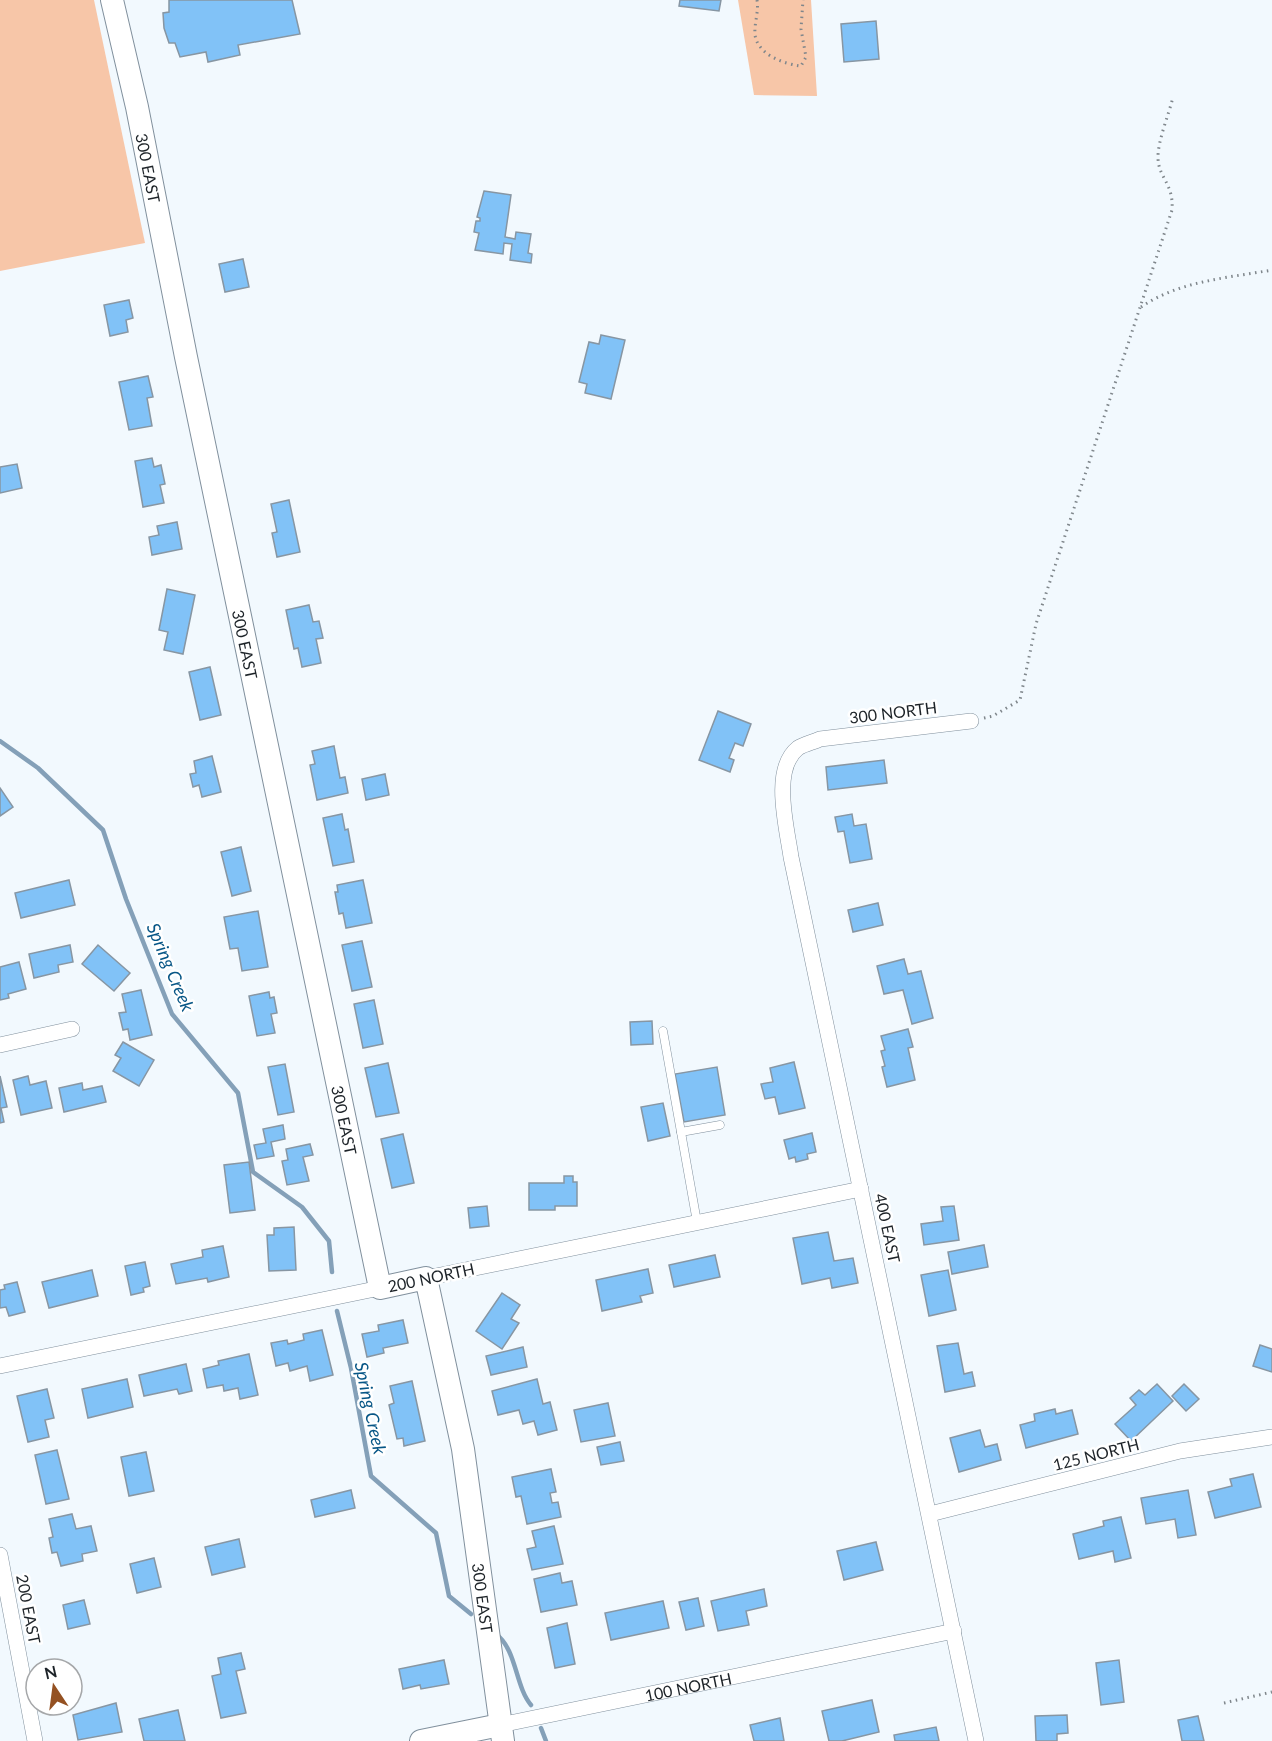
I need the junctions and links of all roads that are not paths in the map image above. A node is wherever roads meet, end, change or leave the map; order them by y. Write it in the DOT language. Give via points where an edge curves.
graph roads {
  1 [pos="112,0"];
  2 [pos="971,721"];
  3 [pos="820,739"];
  4 [pos="72,1029"];
  5 [pos="663,1031"];
  6 [pos="0,1045"];
  7 [pos="720,1125"];
  8 [pos="681,1132"];
  9 [pos="861,1189"];
  10 [pos="697,1222"];
  11 [pos="426,1278"];
  12 [pos="380,1288"];
  13 [pos="0,1366"];
  14 [pos="1272,1437"];
  15 [pos="930,1515"];
  16 [pos="0,1555"];
  17 [pos="954,1631"];
  18 [pos="502,1733"];
  19 [pos="35,1741"];
  20 [pos="421,1741"];
  21 [pos="976,1741"];
  1 -- 12 [label="street, 300 EAST"];
  2 -- 3 [label="street, 300 NORTH"];
  3 -- 9 [label="street, 400 EAST" via="798,748 785,765 782,796 791,857"];
  4 -- 6 [label="street"];
  5 -- 8 [label="lane"];
  7 -- 8 [label="lane"];
  8 -- 10 [label="lane"];
  9 -- 10 [label="street, 200 NORTH"];
  9 -- 15 [label="street, 400 EAST"];
  10 -- 11 [label="street, 200 NORTH"];
  11 -- 12 [label="street, 200 NORTH"];
  11 -- 18 [label="street, 300 EAST" via="463,1449"];
  12 -- 13 [label="street, 200 NORTH"];
  14 -- 15 [label="street, 125 NORTH" via="1180,1452"];
  15 -- 17 [label="street, 400 EAST"];
  16 -- 19 [label="street, 200 EAST"];
  17 -- 18 [label="street, 100 NORTH"];
  17 -- 21 [label="street, 400 EAST"];
  18 -- 20 [label="street, 100 NORTH"];
}
